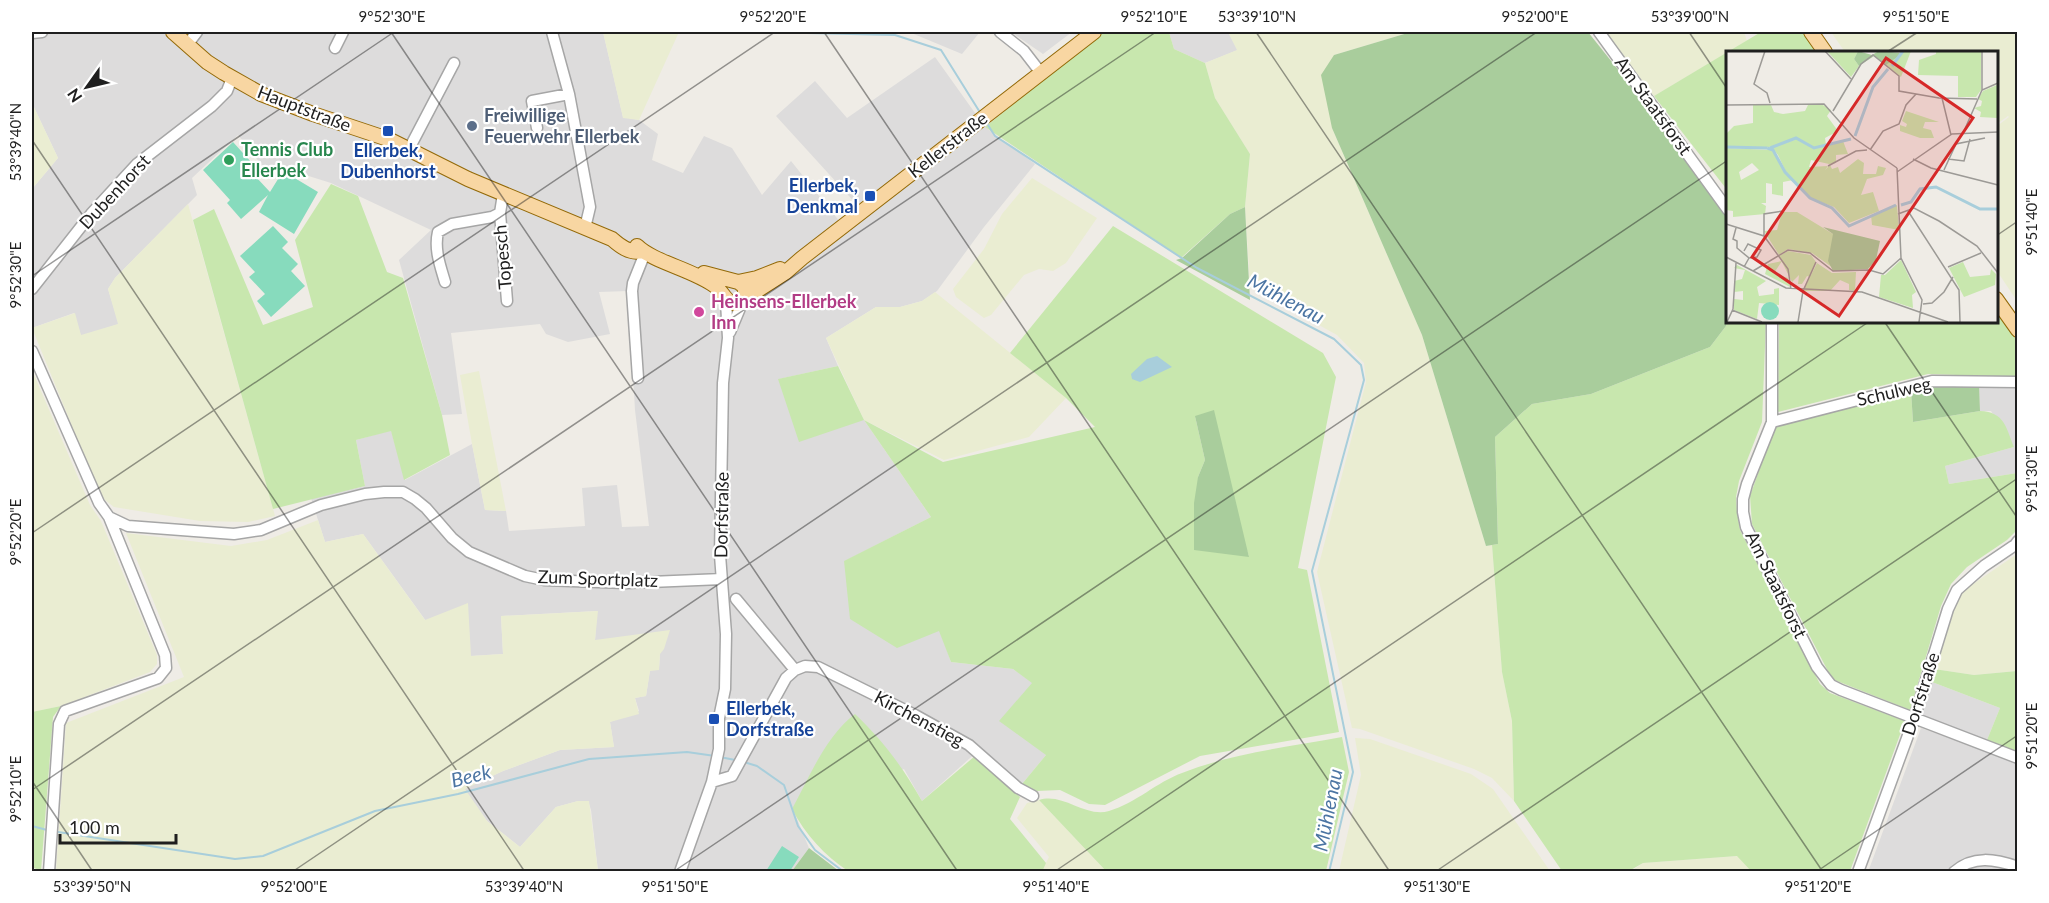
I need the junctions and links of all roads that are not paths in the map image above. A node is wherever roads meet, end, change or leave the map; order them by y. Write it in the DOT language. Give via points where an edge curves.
graph roads {
  1 [pos="42,32"];
  2 [pos="172,32"];
  3 [pos="197,32"];
  4 [pos="343,32"];
  5 [pos="552,32"];
  6 [pos="1000,32"];
  7 [pos="1094,32"];
  8 [pos="1599,32"];
  9 [pos="1811,32"];
  10 [pos="32,33"];
  11 [pos="187,45"];
  12 [pos="335,48"];
  13 [pos="1824,51"];
  14 [pos="454,63"];
  15 [pos="1041,73"];
  16 [pos="232,78"];
  17 [pos="569,94"];
  18 [pos="537,128"];
  19 [pos="409,149"];
  20 [pos="502,194"];
  21 [pos="1726,207"];
  22 [pos="500,213"];
  23 [pos="585,228"];
  24 [pos="643,252"];
  25 [pos="802,258"];
  26 [pos="676,265"];
  27 [pos="445,282"];
  28 [pos="735,282"];
  29 [pos="32,290"];
  30 [pos="725,298"];
  31 [pos="743,300"];
  32 [pos="507,301"];
  33 [pos="1998,302"];
  34 [pos="1772,322"];
  35 [pos="2018,330"];
  36 [pos="728,338"];
  37 [pos="32,351"];
  38 [pos="638,378"];
  39 [pos="2018,382"];
  40 [pos="1772,422"];
  41 [pos="109,517"];
  42 [pos="2018,541"];
  43 [pos="722,579"];
  44 [pos="736,599"];
  45 [pos="795,670"];
  46 [pos="1914,719"];
  47 [pos="2018,758"];
  48 [pos="712,782"];
  49 [pos="1033,796"];
  50 [pos="2018,867"];
  51 [pos="49,872"];
  52 [pos="680,872"];
  53 [pos="1858,872"];
  54 [pos="1954,872"];
  1 -- 10 [label="street"];
  2 -- 11 [label="main road, Hauptstraße"];
  3 -- 11 [label="street"];
  4 -- 12 [label="street"];
  5 -- 17 [label="street"];
  6 -- 15 [label="street" via="1024,51"];
  7 -- 15 [label="main road, Kellerstraße"];
  8 -- 21 [label="street, Am Staatsforst"];
  9 -- 13 [label="main road"];
  11 -- 16 [label="main road, Hauptstraße"];
  14 -- 19 [label="street"];
  15 -- 25 [label="main road, Kellerstraße"];
  16 -- 19 [label="main road, Hauptstraße" via="273,99"];
  16 -- 29 [label="street, Dubenhorst" via="227,91 212,106 137,164"];
  17 -- 18 [label="street" via="531,96"];
  17 -- 23 [label="street" via="590,207"];
  19 -- 20 [label="main road, Hauptstraße"];
  20 -- 22 [label="street, Topesch"];
  20 -- 23 [label="main road, Hauptstraße"];
  22 -- 27 [label="street, Topesch" via="452,224 438,232 436,241"];
  22 -- 32 [label="street, Topesch"];
  23 -- 24 [label="main road, Hauptstraße" via="632,244"];
  24 -- 26 [label="main road, Hauptstraße"];
  24 -- 38 [label="street" via="632,291"];
  25 -- 28 [label="main road, Kellerstraße" via="773,273"];
  25 -- 31 [label="main road, Kellerstraße"];
  26 -- 28 [label="main road, Hauptstraße"];
  26 -- 30 [label="main road, Hauptstraße" via="714,285"];
  28 -- 30 [label="main road" via="726,286"];
  28 -- 31 [label="main road" via="745,289"];
  30 -- 31 [label="main road" via="732,304"];
  30 -- 36 [label="street, Dorfstraße"];
  31 -- 36 [label="street, Dorfstraße"];
  33 -- 35 [label="main road"];
  34 -- 40 [label="street, Am Staatsforst"];
  36 -- 43 [label="street, Dorfstraße" via="723,382"];
  37 -- 41 [label="street" via="99,503"];
  39 -- 40 [label="street, Schulweg" via="1932,381"];
  40 -- 46 [label="street, Am Staatsforst" via="1743,499 1744,520 1753,541 1823,677 1840,690"];
  41 -- 43 [label="street, Zum Sportplatz" via="128,526 234,534 261,530 321,505 365,494 403,492 426,508 469,552 525,576 626,583"];
  41 -- 51 [label="street" via="165,655 165,668 158,678 65,711 59,724"];
  42 -- 46 [label="street, Dorfstraße" via="1957,590"];
  43 -- 48 [label="street, Dorfstraße" via="725,692"];
  44 -- 45 [label="street"];
  45 -- 48 [label="street" via="786,678 732,776"];
  45 -- 49 [label="street, Kirchenstieg" via="818,667 915,715 969,745 1018,788"];
  46 -- 47 [label="street, Am Staatsforst"];
  46 -- 53 [label="street, Dorfstraße"];
  48 -- 52 [label="street, Dorfstraße"];
  50 -- 54 [label="street" via="1998,860 1979,860"];
}
